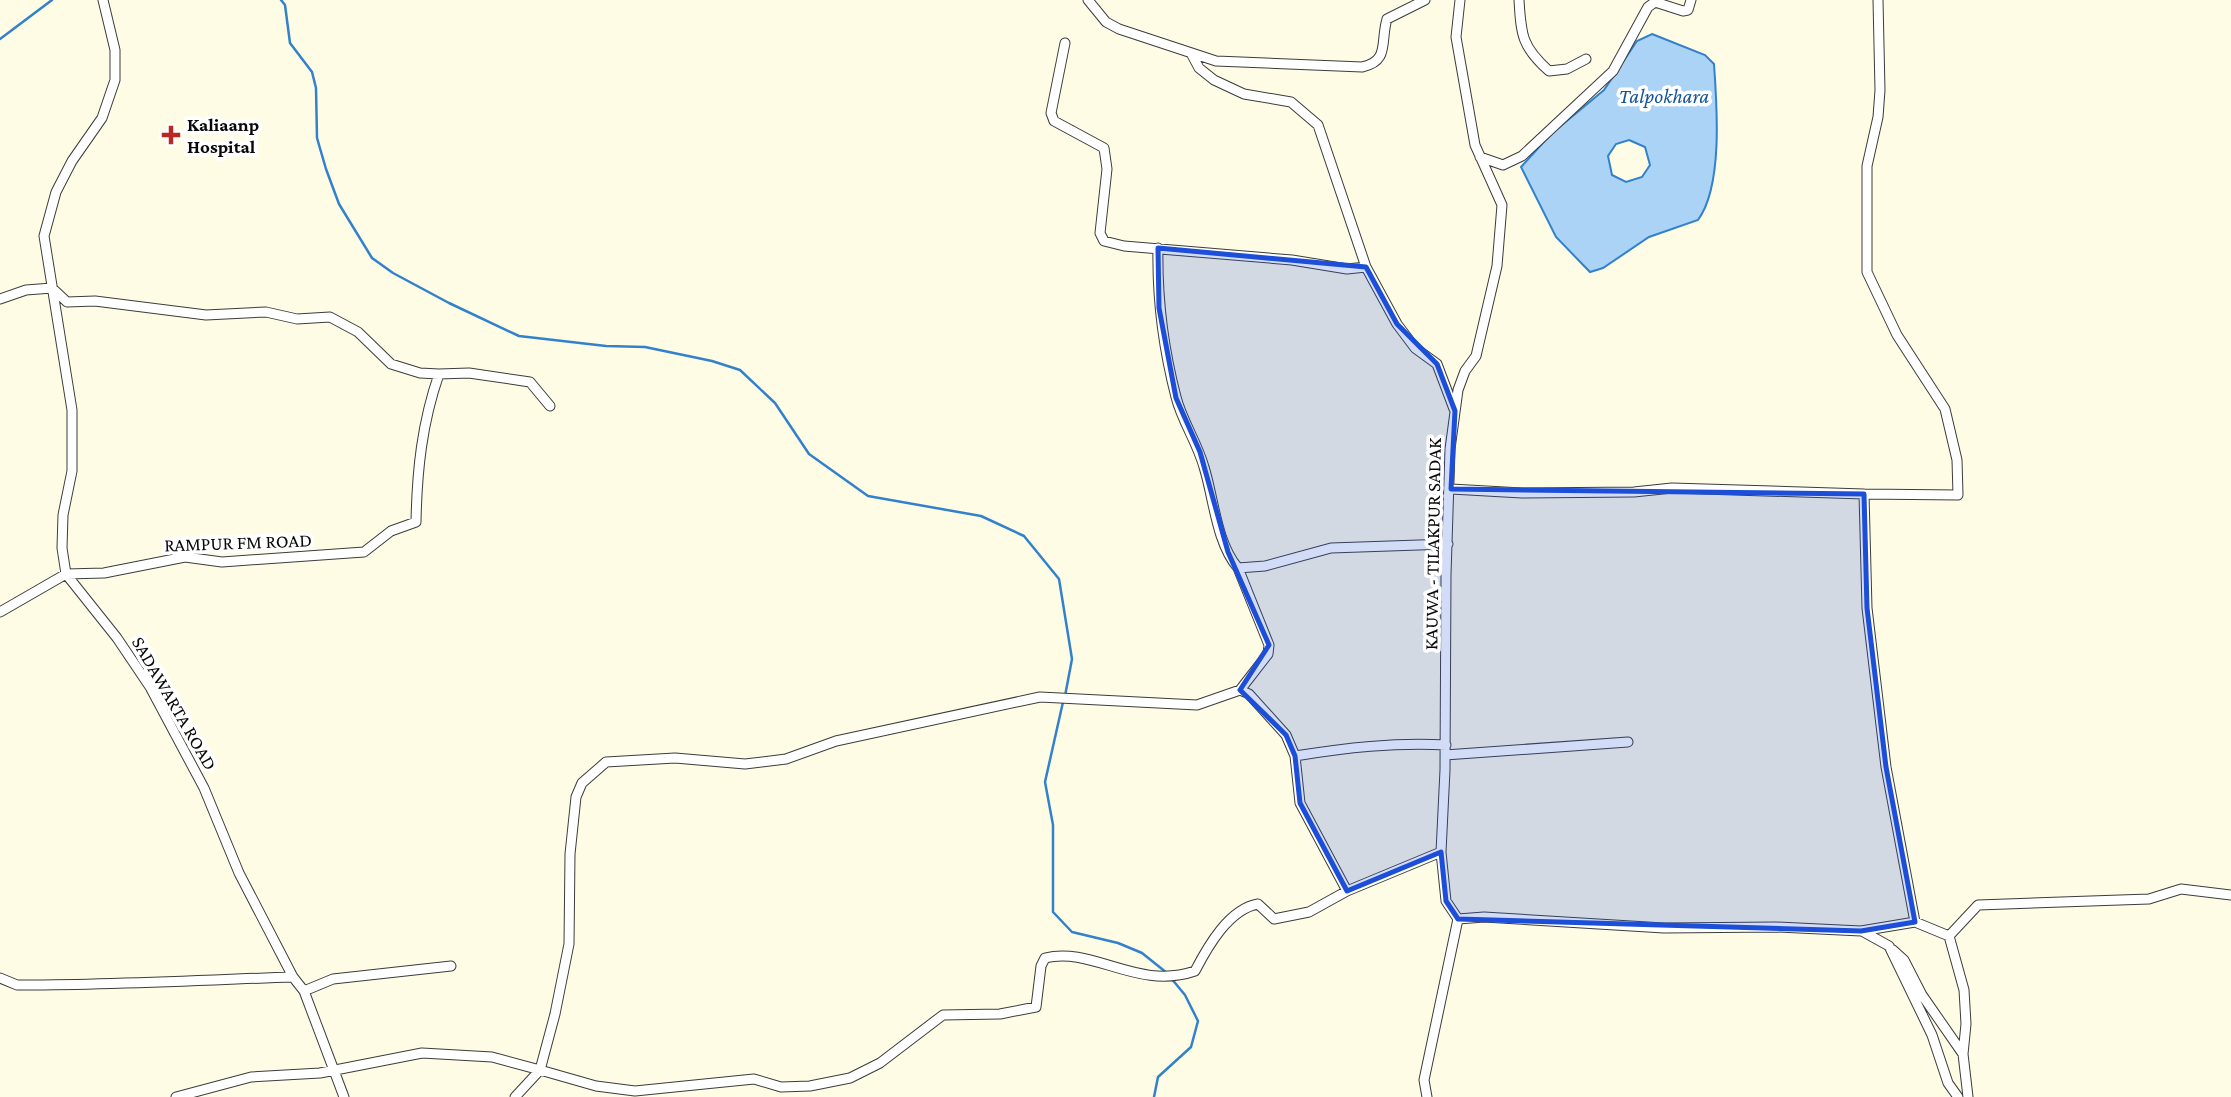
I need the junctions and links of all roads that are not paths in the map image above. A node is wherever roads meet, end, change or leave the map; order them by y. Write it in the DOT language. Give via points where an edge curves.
graph roads {
  1 [pos="103,0"];
  2 [pos="1088,0"];
  3 [pos="1425,0"];
  4 [pos="1460,0"];
  5 [pos="1519,0"];
  6 [pos="1691,0"];
  7 [pos="1878,0"];
  8 [pos="1065,43"];
  9 [pos="1192,55"];
  10 [pos="1586,59"];
  11 [pos="1480,157"];
  12 [pos="1158,248"];
  13 [pos="1366,267"];
  14 [pos="52,288"];
  15 [pos="0,299"];
  16 [pos="439,374"];
  17 [pos="550,406"];
  18 [pos="1455,411"];
  19 [pos="1451,489"];
  20 [pos="1864,494"];
  21 [pos="1448,544"];
  22 [pos="1238,568"];
  23 [pos="66,574"];
  24 [pos="0,611"];
  25 [pos="1240,690"];
  26 [pos="1628,742"];
  27 [pos="1446,750"];
  28 [pos="1295,756"];
  29 [pos="1441,852"];
  30 [pos="1347,891"];
  31 [pos="2231,895"];
  32 [pos="1458,919"];
  33 [pos="1915,922"];
  34 [pos="1861,931"];
  35 [pos="1949,936"];
  36 [pos="1889,946"];
  37 [pos="451,967"];
  38 [pos="293,977"];
  39 [pos="0,978"];
  40 [pos="304,991"];
  41 [pos="1963,1054"];
  42 [pos="335,1070"];
  43 [pos="540,1070"];
  44 [pos="616,1093"];
  45 [pos="634,1094"];
  46 [pos="176,1097"];
  47 [pos="344,1097"];
  48 [pos="515,1097"];
  49 [pos="1427,1097"];
  50 [pos="1958,1097"];
  51 [pos="1968,1097"];
  1 -- 14 [label="street" via="115,50 115,80 102,118 72,160 47,218 44,236"];
  2 -- 9 [label="street" via="1119,29"];
  3 -- 9 [label="street" via="1387,19 1382,57 1375,64 1285,65"];
  4 -- 11 [label="street, KAUWA - TILAKPUR SADAK" via="1456,37"];
  5 -- 10 [label="street" via="1520,27 1528,53 1549,71 1567,69"];
  6 -- 11 [label="street" via="1683,11 1655,2 1648,7 1613,71 1522,156 1503,165"];
  7 -- 20 [label="street" via="1880,90 1867,166 1867,272 1897,335 1945,409 1957,460 1958,495"];
  8 -- 12 [label="street" via="1051,113 1054,121 1104,148 1107,169 1100,233 1112,244"];
  9 -- 13 [label="street" via="1214,80 1244,93 1291,102 1318,125"];
  11 -- 18 [label="street, KAUWA - TILAKPUR SADAK" via="1502,205 1497,265 1476,356 1465,371"];
  12 -- 13 [label="street" via="1347,269"];
  12 -- 22 [label="street" via="1165,356 1217,519"];
  13 -- 18 [label="street" via="1396,324 1415,348 1437,363"];
  14 -- 15 [label="street"];
  14 -- 16 [label="street" via="67,302 95,301 206,316 266,312 297,319 330,317 358,332 391,364"];
  14 -- 23 [label="street" via="72,410 72,471 63,515"];
  16 -- 17 [label="street" via="469,373 530,382"];
  16 -- 23 [label="street, RAMPUR FM ROAD" via="425,414 416,522 391,531 363,552 222,562 185,557 104,573"];
  18 -- 19 [label="street, KAUWA - TILAKPUR SADAK"];
  19 -- 20 [label="street" via="1522,493 1672,488"];
  19 -- 21 [label="street, KAUWA - TILAKPUR SADAK"];
  20 -- 33 [label="street" via="1867,608 1886,767"];
  21 -- 22 [label="street" via="1331,548 1265,566"];
  21 -- 27 [label="street, KAUWA - TILAKPUR SADAK"];
  22 -- 25 [label="street" via="1269,645 1268,654"];
  23 -- 24 [label="street, RAMPUR FM ROAD"];
  23 -- 38 [label="street, SADAWARTA ROAD" via="150,687 204,788 239,873"];
  25 -- 28 [label="street" via="1286,735"];
  25 -- 43 [label="street" via="1197,705 1040,696 836,741 786,759 745,764 675,758 606,762 582,783 576,797 569,944"];
  26 -- 27 [label="street"];
  27 -- 28 [label="street" via="1416,743"];
  27 -- 29 [label="street, KAUWA - TILAKPUR SADAK"];
  28 -- 30 [label="street" via="1300,803"];
  29 -- 30 [label="street"];
  29 -- 32 [label="street, KAUWA - TILAKPUR SADAK" via="1446,901"];
  30 -- 45 [label="street" via="1309,912 1275,919 1258,904 1244,907 1209,946 1195,971 1179,975 1154,978 1058,955 1045,958 1036,1007 1000,1014 943,1015 880,1063 850,1078 780,1087 754,1079"];
  31 -- 35 [label="street" via="2181,889 2149,899 1979,905"];
  32 -- 34 [label="street"];
  32 -- 49 [label="street" via="1424,1080"];
  33 -- 34 [label="street"];
  33 -- 35 [label="street"];
  34 -- 36 [label="street"];
  35 -- 41 [label="street" via="1964,990"];
  36 -- 41 [label="street" via="1904,960"];
  36 -- 50 [label="street"];
  37 -- 40 [label="street" via="333,979"];
  38 -- 39 [label="street" via="46,985 17,985"];
  38 -- 40 [label="street, SADAWARTA ROAD"];
  40 -- 42 [label="street, SADAWARTA ROAD"];
  41 -- 51 [label="street"];
  42 -- 43 [label="street" via="422,1053 492,1057"];
  42 -- 46 [label="street" via="251,1077"];
  42 -- 47 [label="street, SADAWARTA ROAD"];
  43 -- 44 [label="street"];
  43 -- 48 [label="street"];
  44 -- 45 [label="street"];
}
